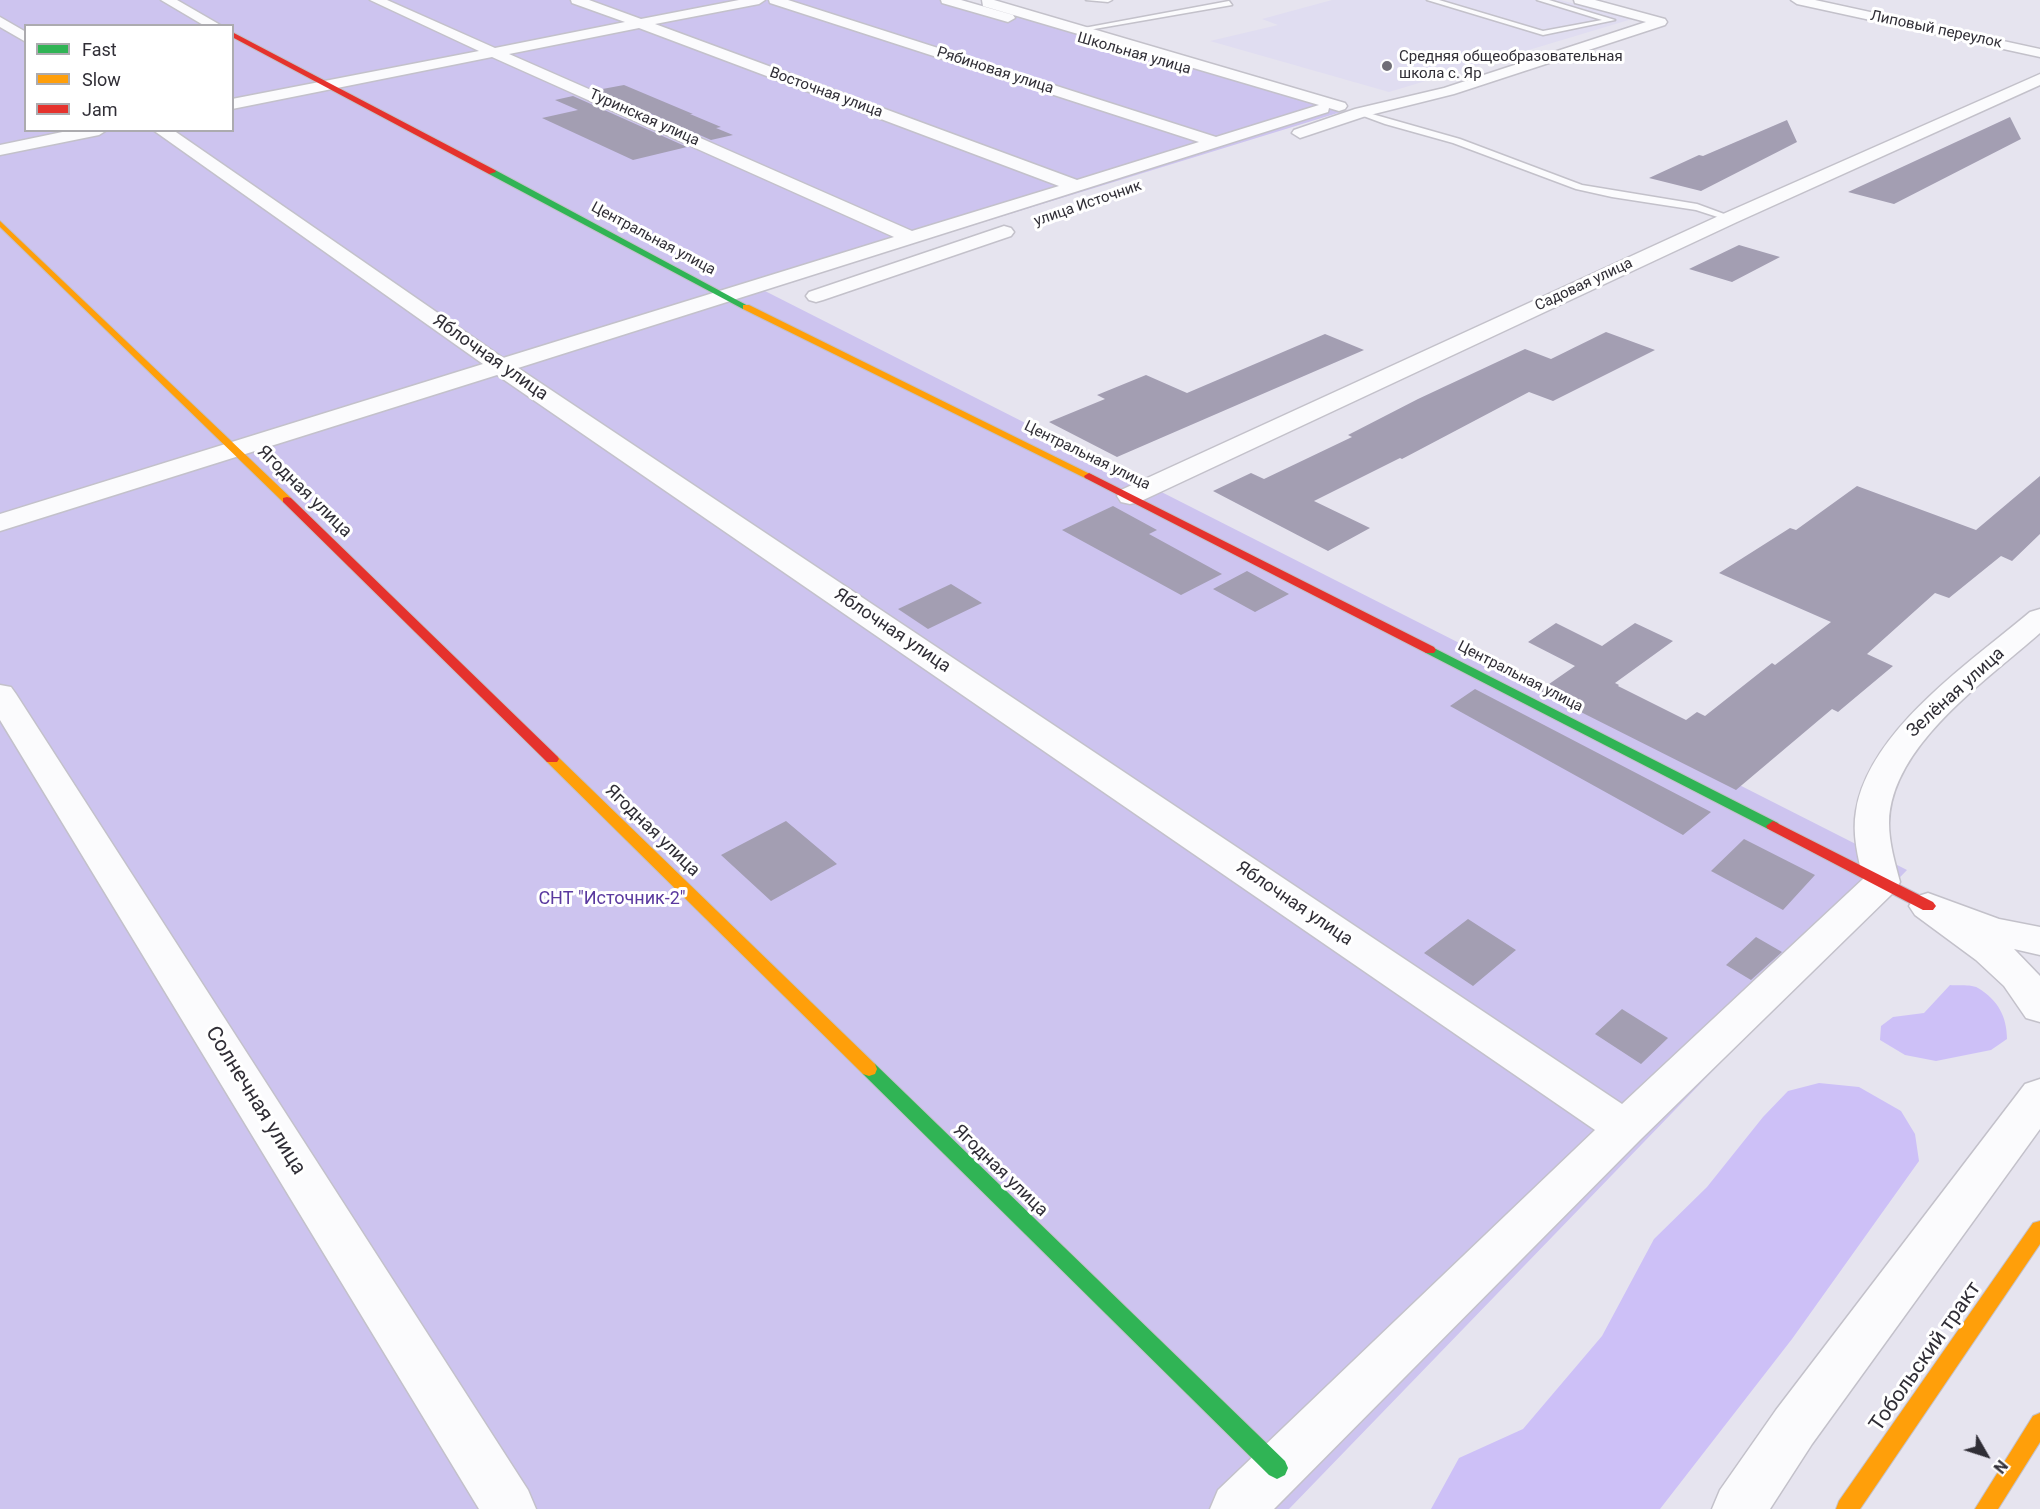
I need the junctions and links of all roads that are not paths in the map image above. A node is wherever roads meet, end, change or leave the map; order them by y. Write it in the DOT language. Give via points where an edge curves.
graph roads {
  1 [pos="167,0"];
  2 [pos="376,0"];
  3 [pos="577,0"];
  4 [pos="759,0"];
  5 [pos="775,0"];
  6 [pos="947,0"];
  7 [pos="988,0"];
  8 [pos="1090,0"];
  9 [pos="1108,0"];
  10 [pos="1431,0"];
  11 [pos="1541,0"];
  12 [pos="1581,0"];
  13 [pos="1797,0"];
  14 [pos="1648,2"];
  15 [pos="1229,3"];
  16 [pos="1614,9"];
  17 [pos="0,21"];
  18 [pos="639,23"];
  19 [pos="212,24"];
  20 [pos="1077,30"];
  21 [pos="234,35"];
  22 [pos="24,37"];
  23 [pos="496,52"];
  24 [pos="2040,53"];
  25 [pos="2040,79"];
  26 [pos="330,85"];
  27 [pos="234,104"];
  28 [pos="1361,112"];
  29 [pos="89,132"];
  30 [pos="165,132"];
  31 [pos="1215,142"];
  32 [pos="1270,143"];
  33 [pos="0,150"];
  34 [pos="1076,186"];
  35 [pos="1730,218"];
  36 [pos="0,223"];
  37 [pos="1020,227"];
  38 [pos="912,238"];
  39 [pos="816,296"];
  40 [pos="726,297"];
  41 [pos="500,366"];
  42 [pos="234,448"];
  43 [pos="1130,496"];
  44 [pos="0,523"];
  45 [pos="2040,618"];
  46 [pos="0,694"];
  47 [pos="1882,882"];
  48 [pos="1928,906"];
  49 [pos="2040,941"];
  50 [pos="2040,1007"];
  51 [pos="2040,1096"];
  52 [pos="1625,1128"];
  53 [pos="2040,1229"];
  54 [pos="2040,1423"];
  55 [pos="1277,1468"];
  56 [pos="509,1509"];
  57 [pos="1237,1509"];
  58 [pos="1739,1509"];
  59 [pos="1847,1509"];
  60 [pos="1986,1509"];
  1 -- 19 [label="street"];
  2 -- 23 [label="street, Туринская улица"];
  3 -- 18 [label="street, Восточная улица"];
  4 -- 18 [label="street"];
  5 -- 31 [label="street, Рябиновая улица"];
  6 -- 31 [label="street, Школьная улица" via="1322,109"];
  7 -- 20 [label="street"];
  8 -- 9 [label="lane"];
  10 -- 11 [label="lane" via="1543,33 1611,20"];
  12 -- 16 [label="street"];
  13 -- 24 [label="street, Липовый переулок"];
  14 -- 16 [label="street"];
  15 -- 20 [label="lane"];
  16 -- 28 [label="street" via="1660,22 1449,91"];
  17 -- 22 [label="street"];
  18 -- 23 [label="street"];
  18 -- 34 [label="street, Восточная улица"];
  20 -- 28 [label="street"];
  21 -- 26 [label="main road, Центральная улица"];
  23 -- 26 [label="street"];
  23 -- 38 [label="street, Туринская улица"];
  25 -- 35 [label="street, Садовая улица"];
  26 -- 27 [label="street"];
  26 -- 40 [label="main road, Центральная улица"];
  28 -- 32 [label="street"];
  28 -- 35 [label="lane" via="1396,127 1469,145 1571,185 1700,207"];
  29 -- 33 [label="street"];
  30 -- 41 [label="street, Яблочная улица"];
  31 -- 34 [label="street"];
  34 -- 38 [label="street"];
  35 -- 43 [label="street, Садовая улица"];
  36 -- 42 [label="main road, Ягодная улица"];
  37 -- 39 [label="street, улица Источник"];
  38 -- 40 [label="street"];
  40 -- 41 [label="street"];
  40 -- 43 [label="main road, Центральная улица"];
  41 -- 42 [label="street"];
  41 -- 52 [label="street, Яблочная улица"];
  42 -- 44 [label="street"];
  42 -- 55 [label="main road, Ягодная улица"];
  43 -- 47 [label="main road, Центральная улица"];
  45 -- 47 [label="street, Зелёная улица" via="1902,742 1888,768 1872,819 1873,845"];
  46 -- 56 [label="street, Солнечная улица"];
  47 -- 48 [label="main road, Центральная улица"];
  47 -- 52 [label="street"];
  48 -- 49 [label="street" via="1985,929"];
  48 -- 50 [label="street" via="1992,952"];
  51 -- 58 [label="street" via="1794,1427"];
  52 -- 55 [label="street"];
  53 -- 59 [label="main road, Тобольский тракт"];
  54 -- 60 [label="main road"];
  55 -- 57 [label="street"];
}
